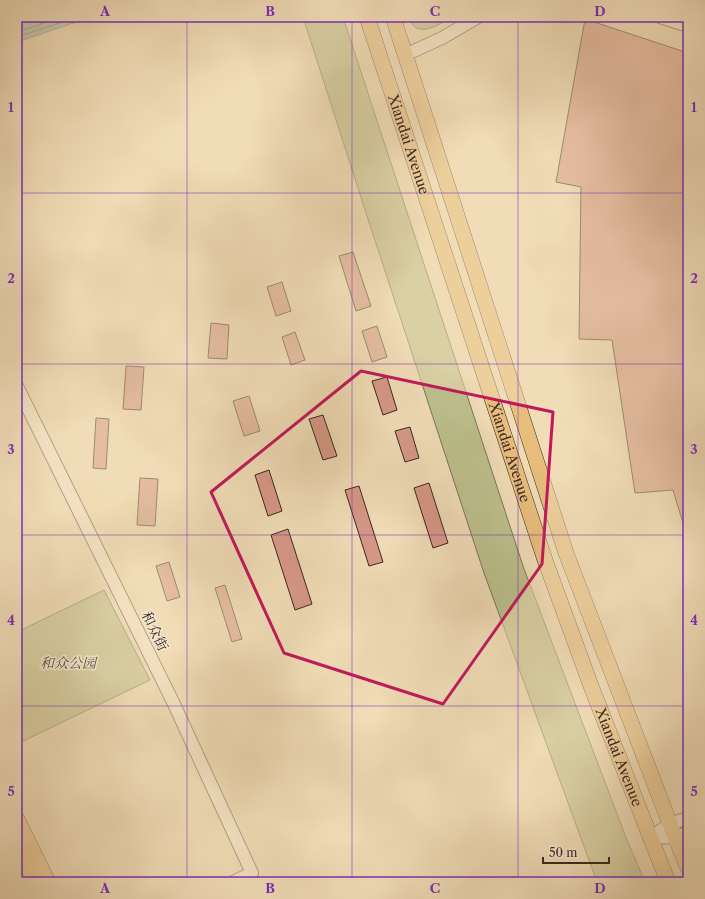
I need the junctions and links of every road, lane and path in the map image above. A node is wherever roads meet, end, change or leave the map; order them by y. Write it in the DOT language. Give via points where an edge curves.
graph roads {
  1 [pos="367,17"];
  2 [pos="393,17"];
  3 [pos="478,17"];
  4 [pos="660,17"];
  5 [pos="688,26"];
  6 [pos="405,55"];
  7 [pos="17,386"];
  8 [pos="688,818"];
  9 [pos="17,819"];
  10 [pos="678,831"];
  11 [pos="650,838"];
  12 [pos="17,846"];
  13 [pos="688,868"];
  14 [pos="35,882"];
  15 [pos="48,882"];
  16 [pos="233,882"];
  17 [pos="668,882"];
  1 -- 11 [label="main road, Xiandai Avenue" via="545,560"];
  2 -- 6 [label="main road, Xiandai Avenue"];
  3 -- 6 [label="street" via="442,38"];
  4 -- 5 [label="street"];
  6 -- 10 [label="main road, Xiandai Avenue" via="566,553"];
  7 -- 16 [label="street, 和众街" via="173,702 252,873"];
  8 -- 10 [label="street"];
  9 -- 15 [label="main road"];
  10 -- 11 [label="street"];
  10 -- 13 [label="main road, Xiandai Avenue"];
  11 -- 17 [label="main road, Xiandai Avenue"];
  12 -- 14 [label="main road"];
}
